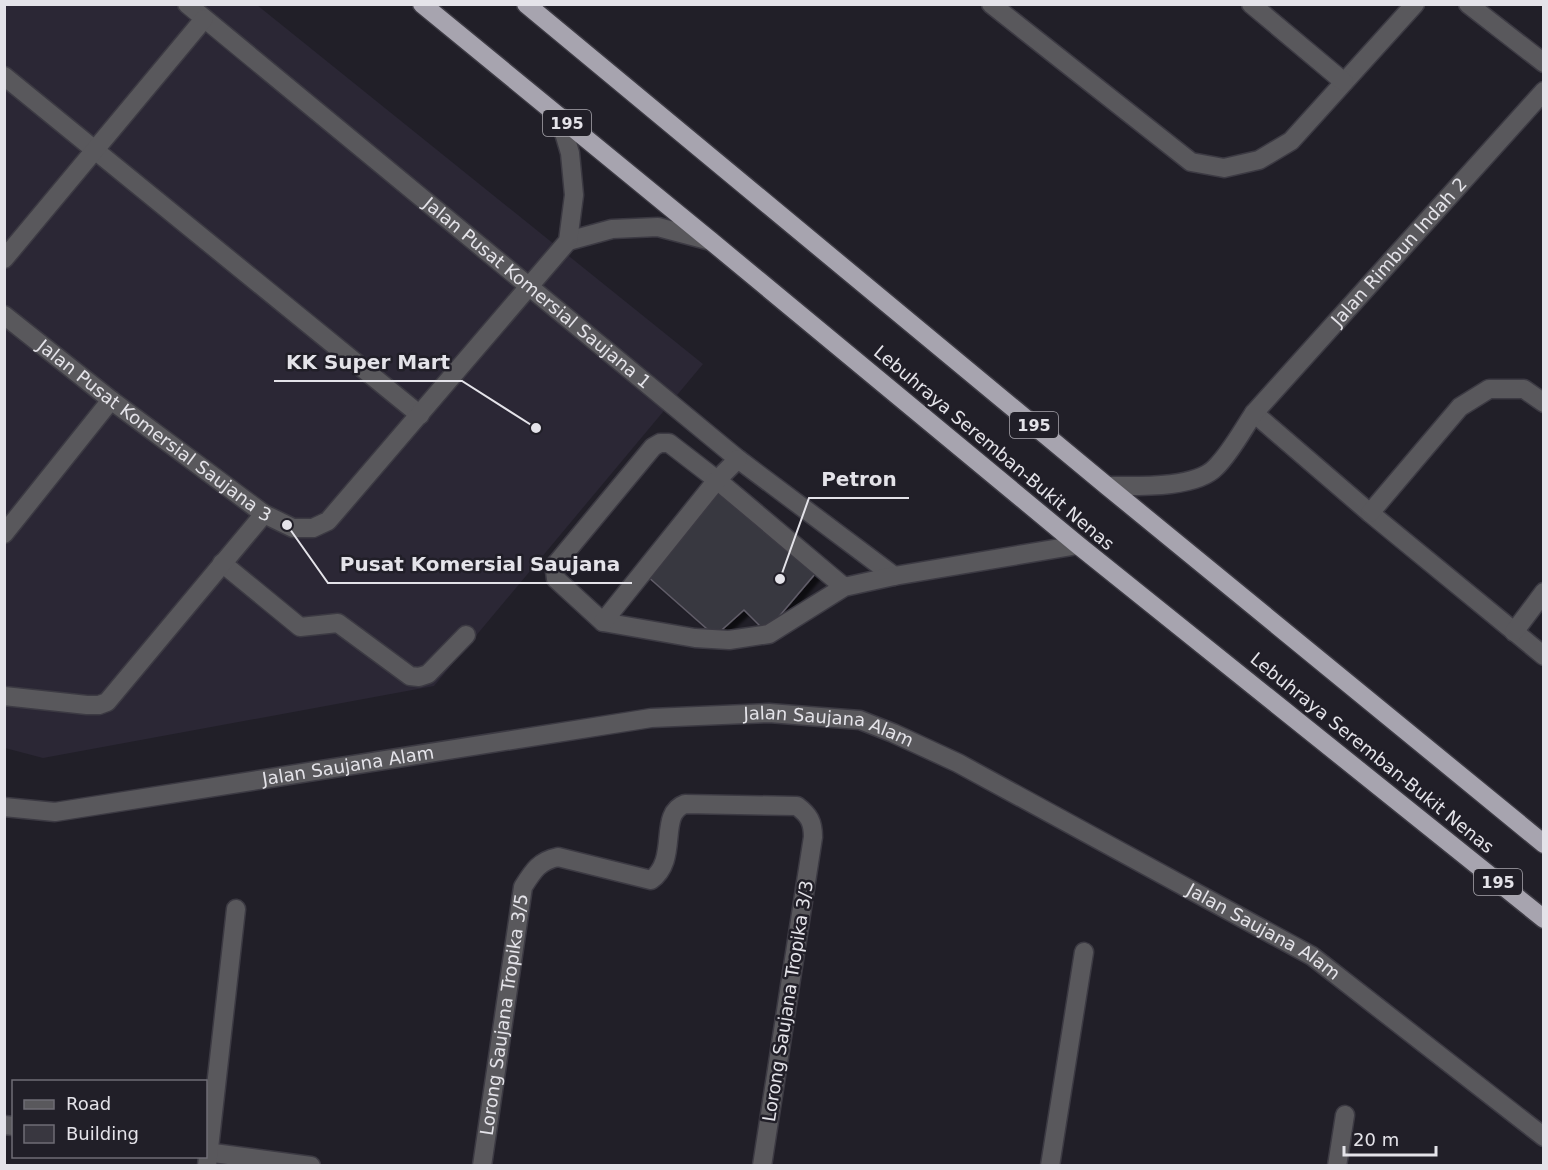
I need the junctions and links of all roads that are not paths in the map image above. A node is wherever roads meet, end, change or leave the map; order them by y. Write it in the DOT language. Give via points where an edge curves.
graph roads {
  1 [pos="187,4"];
  2 [pos="422,4"];
  3 [pos="526,4"];
  4 [pos="991,4"];
  5 [pos="1251,4"];
  6 [pos="1416,4"];
  7 [pos="1468,4"];
  8 [pos="204,20"];
  9 [pos="1544,63"];
  10 [pos="4,76"];
  11 [pos="1344,82"];
  12 [pos="1544,91"];
  13 [pos="559,116"];
  14 [pos="95,150"];
  15 [pos="568,241"];
  16 [pos="711,241"];
  17 [pos="4,259"];
  18 [pos="530,286"];
  19 [pos="4,315"];
  20 [pos="111,400"];
  21 [pos="1544,403"];
  22 [pos="1254,413"];
  23 [pos="420,414"];
  24 [pos="738,459"];
  25 [pos="717,480"];
  26 [pos="1107,486"];
  27 [pos="1370,513"];
  28 [pos="264,514"];
  29 [pos="4,534"];
  30 [pos="1078,545"];
  31 [pos="222,563"];
  32 [pos="894,576"];
  33 [pos="844,587"];
  34 [pos="1544,592"];
  35 [pos="603,622"];
  36 [pos="1514,632"];
  37 [pos="466,635"];
  38 [pos="1544,656"];
  39 [pos="4,696"];
  40 [pos="4,807"];
  41 [pos="813,837"];
  42 [pos="1544,844"];
  43 [pos="236,909"];
  44 [pos="1544,919"];
  45 [pos="1084,952"];
  46 [pos="1345,1116"];
  47 [pos="1544,1137"];
  48 [pos="207,1156"];
  49 [pos="311,1166"];
  50 [pos="482,1166"];
  51 [pos="762,1166"];
  52 [pos="1050,1166"];
  53 [pos="1336,1166"];
  1 -- 8 [label="street, Jalan Pusat Komersial Saujana 1"];
  2 -- 13 [label="highway, Lebuhraya Seremban-Bukit Nenas / 195"];
  3 -- 26 [label="highway, Lebuhraya Seremban-Bukit Nenas / 195"];
  4 -- 11 [label="street" via="1191,162 1224,168 1259,160 1291,141"];
  5 -- 11 [label="street"];
  6 -- 11 [label="street"];
  7 -- 9 [label="street"];
  8 -- 14 [label="street"];
  8 -- 18 [label="street, Jalan Pusat Komersial Saujana 1"];
  10 -- 14 [label="street"];
  12 -- 22 [label="street, Jalan Rimbun Indah 2"];
  13 -- 15 [label="street" via="570,153 574,195"];
  13 -- 16 [label="highway, Lebuhraya Seremban-Bukit Nenas / 195"];
  14 -- 17 [label="street"];
  14 -- 23 [label="street"];
  15 -- 16 [label="street" via="612,229 658,227"];
  15 -- 18 [label="street"];
  16 -- 30 [label="highway, Lebuhraya Seremban-Bukit Nenas / 195"];
  18 -- 23 [label="street"];
  18 -- 24 [label="street, Jalan Pusat Komersial Saujana 1"];
  19 -- 20 [label="street, Jalan Pusat Komersial Saujana 3"];
  20 -- 28 [label="street, Jalan Pusat Komersial Saujana 3"];
  20 -- 29 [label="street"];
  21 -- 27 [label="street" via="1524,389 1489,389 1460,407"];
  22 -- 26 [label="street, Jalan Rimbun Indah 2" via="1215,469 1199,477 1154,486"];
  22 -- 27 [label="street"];
  23 -- 28 [label="street, Jalan Pusat Komersial Saujana 3" via="328,522 313,528 293,528"];
  24 -- 25 [label="street"];
  24 -- 32 [label="street, Jalan Pusat Komersial Saujana 1"];
  25 -- 33 [label="street"];
  25 -- 35 [label="street"];
  25 -- 35 [label="street" via="669,443 660,443 556,564 556,579"];
  26 -- 42 [label="highway, Lebuhraya Seremban-Bukit Nenas / 195"];
  27 -- 36 [label="street"];
  28 -- 31 [label="street"];
  30 -- 32 [label="street"];
  30 -- 44 [label="highway, Lebuhraya Seremban-Bukit Nenas / 195"];
  31 -- 37 [label="street" via="300,627 338,623 410,676 428,674"];
  31 -- 39 [label="street" via="107,702 87,705"];
  32 -- 33 [label="street"];
  33 -- 35 [label="street" via="770,634 729,640"];
  34 -- 36 [label="street"];
  36 -- 38 [label="street"];
  40 -- 47 [label="street, Jalan Saujana Alam" via="55,812 651,718 769,713 860,720 958,763 1312,956"];
  41 -- 50 [label="street, Lorong Saujana Tropika 3/5" via="810,817 797,806 685,804 675,810 665,863 651,880 558,857 535,867 523,887"];
  41 -- 51 [label="street, Lorong Saujana Tropika 3/3"];
  43 -- 48 [label="street"];
  45 -- 52 [label="street"];
  46 -- 53 [label="street"];
  48 -- 49 [label="street"];
}
